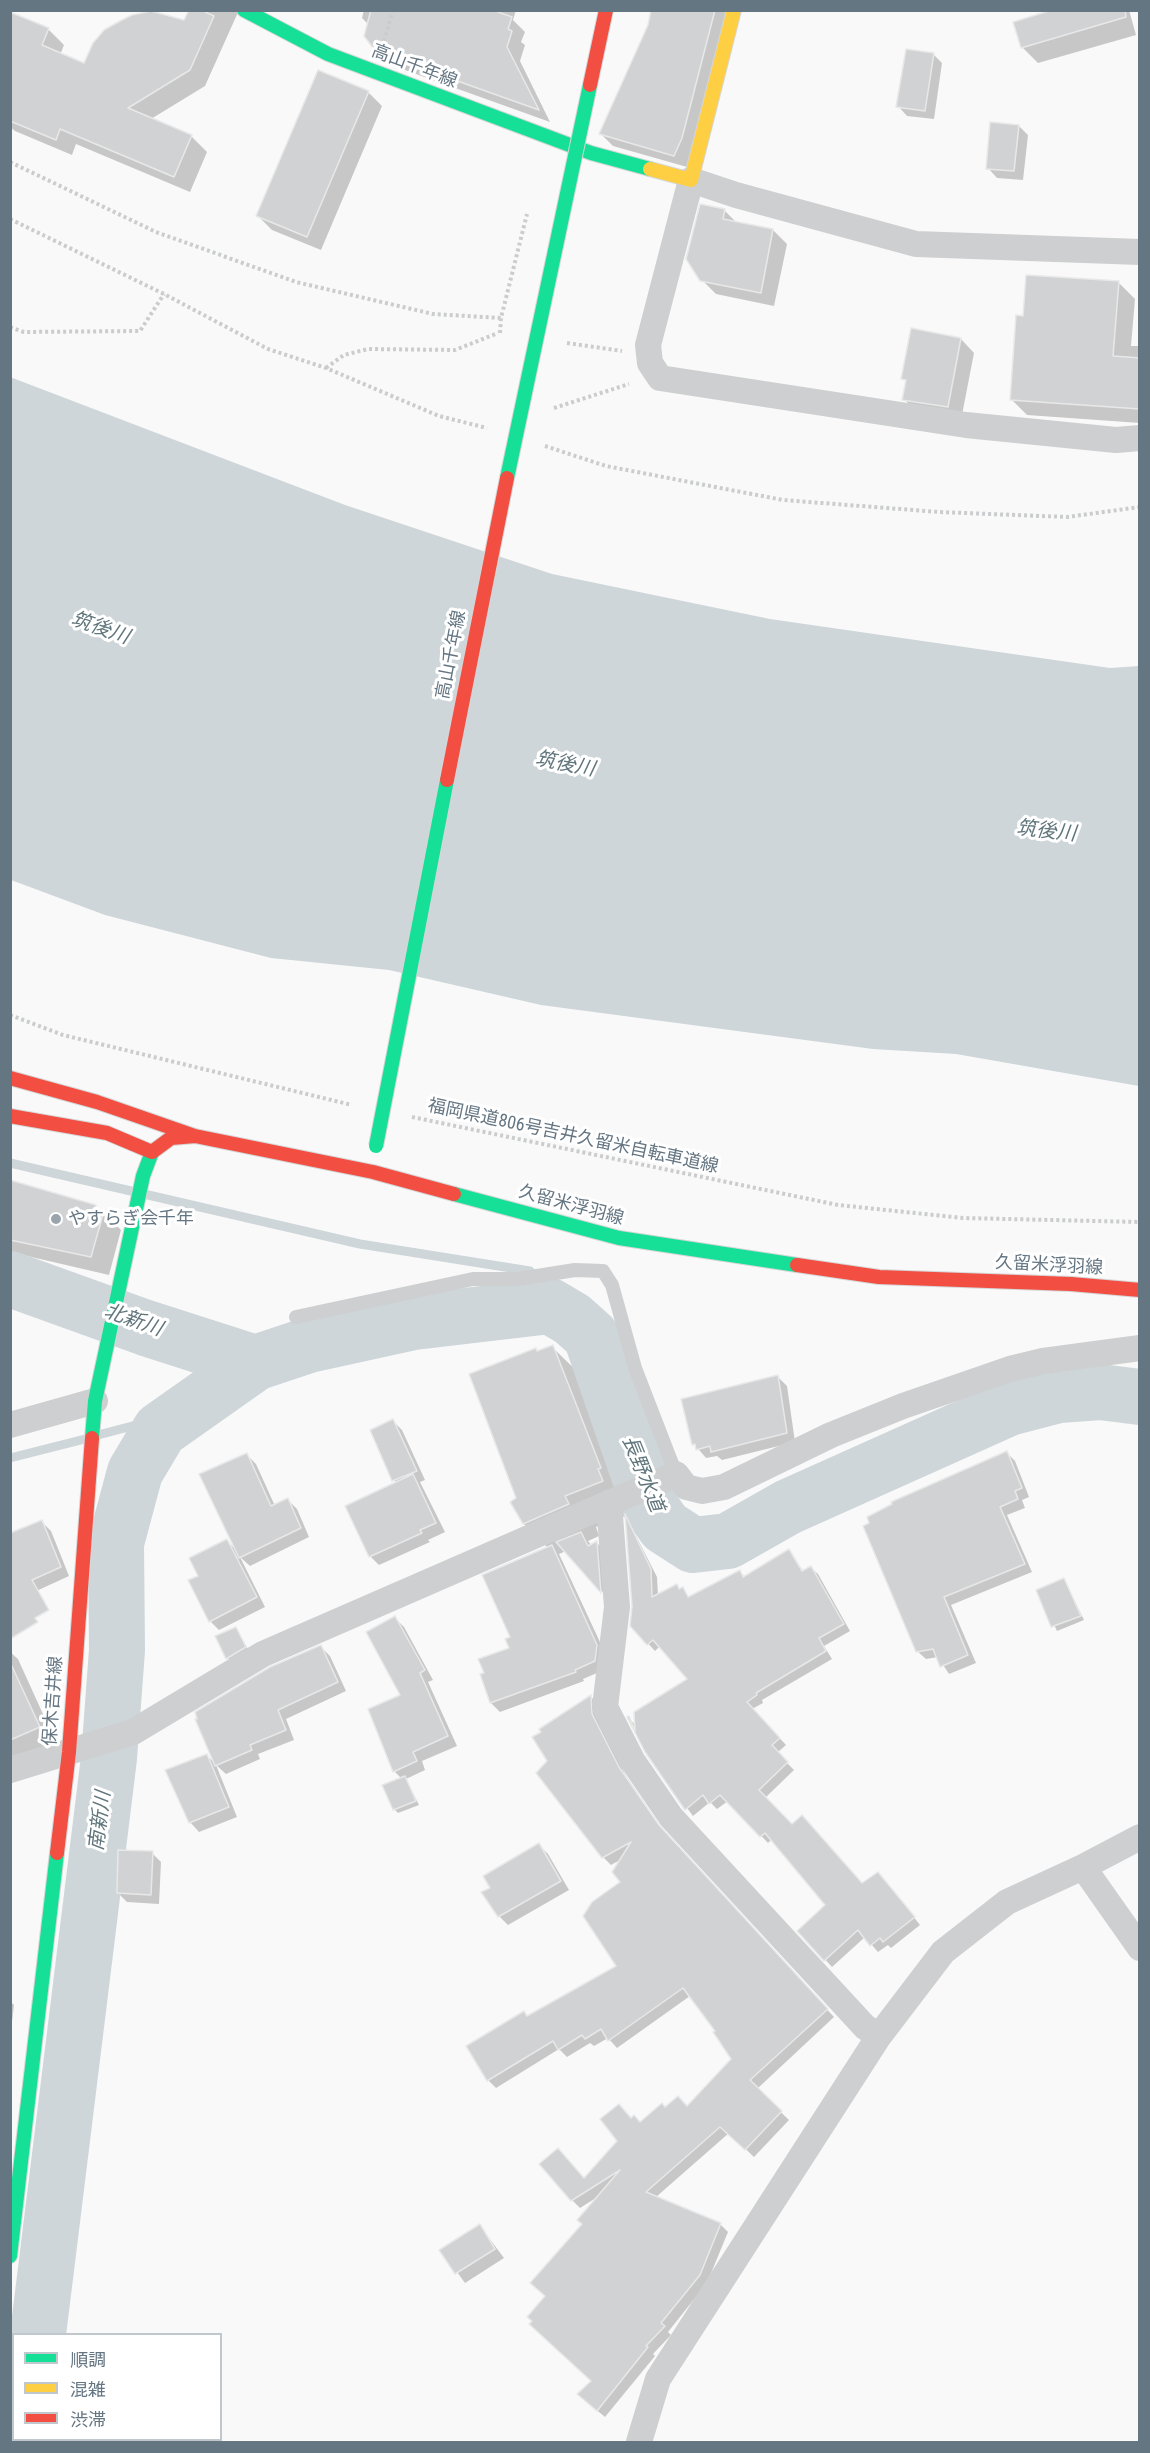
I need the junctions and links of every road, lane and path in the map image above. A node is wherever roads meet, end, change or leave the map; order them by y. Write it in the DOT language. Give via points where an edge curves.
graph roads {
  1 [pos="244,10"];
  2 [pos="606,10"];
  3 [pos="734,10"];
  4 [pos="10,162"];
  5 [pos="691,180"];
  6 [pos="530,204"];
  7 [pos="10,219"];
  8 [pos="1140,252"];
  9 [pos="164,294"];
  10 [pos="10,327"];
  11 [pos="498,333"];
  12 [pos="326,368"];
  13 [pos="654,370"];
  14 [pos="546,411"];
  15 [pos="490,429"];
  16 [pos="1140,438"];
  17 [pos="543,446"];
  18 [pos="1140,507"];
  19 [pos="10,1015"];
  20 [pos="10,1078"];
  21 [pos="357,1106"];
  22 [pos="10,1116"];
  23 [pos="404,1116"];
  24 [pos="195,1136"];
  25 [pos="152,1152"];
  26 [pos="373,1172"];
  27 [pos="1140,1222"];
  28 [pos="1140,1290"];
  29 [pos="296,1317"];
  30 [pos="1140,1348"];
  31 [pos="95,1410"];
  32 [pos="10,1425"];
  33 [pos="676,1474"];
  34 [pos="613,1502"];
  35 [pos="79,1749"];
  36 [pos="10,1770"];
  37 [pos="1140,1837"];
  38 [pos="1083,1868"];
  39 [pos="1140,1948"];
  40 [pos="879,2036"];
  41 [pos="10,2256"];
  42 [pos="639,2442"];
  1 -- 5 [label="main road, 高山千年線" via="328,54 591,153"];
  2 -- 26 [label="main road, 高山千年線, bridge" via="490,556"];
  3 -- 5 [label="main road"];
  4 -- 6 [label="path" via="167,236 296,282 433,314 501,318"];
  5 -- 8 [label="street" via="916,244"];
  5 -- 13 [label="street" via="648,345"];
  7 -- 9 [label="path"];
  9 -- 10 [label="path" via="140,331 24,332"];
  9 -- 12 [label="path" via="268,349"];
  11 -- 12 [label="path" via="455,350 368,350 344,355"];
  12 -- 15 [label="path" via="439,416"];
  13 -- 14 [label="path" via="635,382"];
  13 -- 16 [label="street" via="660,378 966,425 1116,440"];
  17 -- 18 [label="path" via="606,466 783,500 1067,517"];
  19 -- 21 [label="path" via="63,1035"];
  20 -- 24 [label="main road" via="97,1102"];
  22 -- 25 [label="main road" via="107,1133"];
  23 -- 27 [label="path, 福岡県道806号吉井久留米自転車道線" via="838,1205 963,1218"];
  24 -- 25 [label="main road, 久留米浮羽線" via="163,1139"];
  24 -- 26 [label="main road, 久留米浮羽線"];
  25 -- 31 [label="main road, 保木吉井線" via="143,1176 100,1369"];
  26 -- 28 [label="main road, 久留米浮羽線" via="619,1238 879,1277"];
  29 -- 33 [label="lane" via="473,1279 603,1271 612,1285 635,1368"];
  30 -- 33 [label="street" via="1010,1369 842,1431 724,1487 702,1491 686,1487"];
  31 -- 32 [label="street"];
  31 -- 35 [label="main road, 保木吉井線"];
  33 -- 34 [label="street"];
  34 -- 35 [label="street" via="263,1654 133,1732"];
  34 -- 40 [label="street" via="617,1607 606,1707 627,1750 671,1817 866,2027"];
  35 -- 36 [label="street"];
  35 -- 41 [label="main road, 保木吉井線"];
  37 -- 38 [label="street"];
  38 -- 39 [label="street"];
  38 -- 40 [label="street" via="1007,1902 943,1952"];
  40 -- 42 [label="street" via="658,2379"];
}
